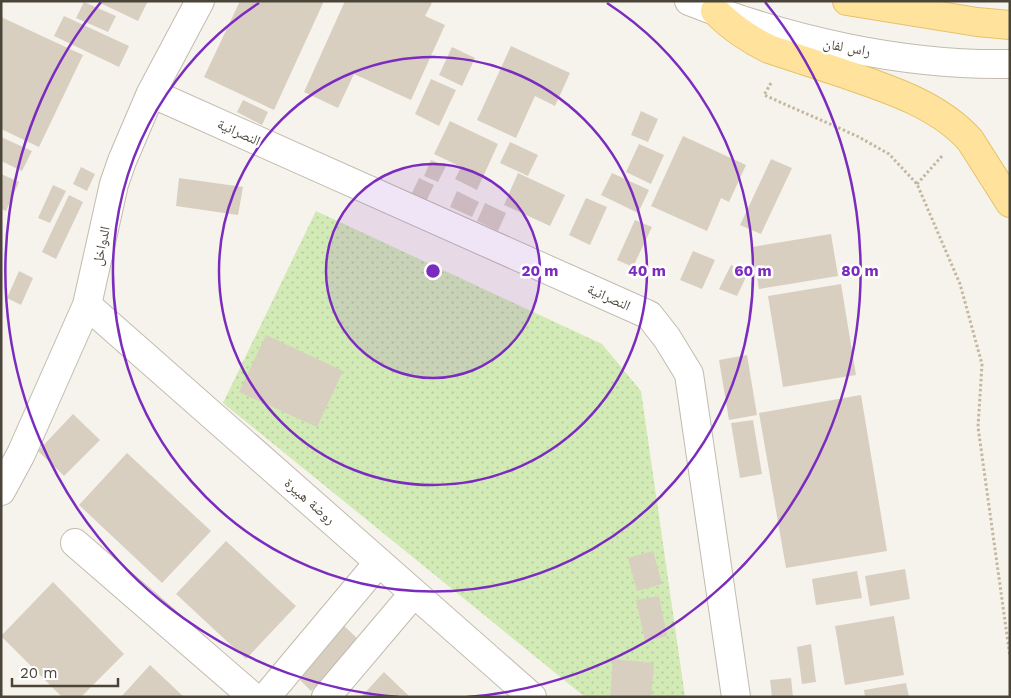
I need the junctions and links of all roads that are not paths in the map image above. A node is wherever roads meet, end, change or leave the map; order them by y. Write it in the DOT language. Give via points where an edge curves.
graph roads {
  1 [pos="200,1"];
  2 [pos="689,1"];
  3 [pos="847,1"];
  4 [pos="715,11"];
  5 [pos="1010,25"];
  6 [pos="1010,64"];
  7 [pos="151,93"];
  8 [pos="1010,202"];
  9 [pos="88,305"];
  10 [pos="1,491"];
  11 [pos="75,543"];
  12 [pos="379,562"];
  13 [pos="414,593"];
  14 [pos="253,697"];
  15 [pos="266,697"];
  16 [pos="326,697"];
  17 [pos="532,697"];
  18 [pos="736,697"];
  1 -- 7 [label="street, الدواخل"];
  2 -- 4 [label="street, راس لفان"];
  3 -- 5 [label="main road"];
  4 -- 6 [label="street, راس لفان" via="812,41 909,57"];
  4 -- 8 [label="main road" via="736,31 769,50 887,88 924,105 967,136"];
  7 -- 9 [label="street, الدواخل" via="114,184"];
  7 -- 18 [label="street, النصرانية" via="649,315 689,374"];
  9 -- 10 [label="street, الدواخل"];
  9 -- 12 [label="street, روضة هبيرة"];
  11 -- 14 [label="street"];
  12 -- 13 [label="street, روضة هبيرة"];
  12 -- 15 [label="street"];
  13 -- 16 [label="street"];
  13 -- 17 [label="street, روضة هبيرة"];
}
